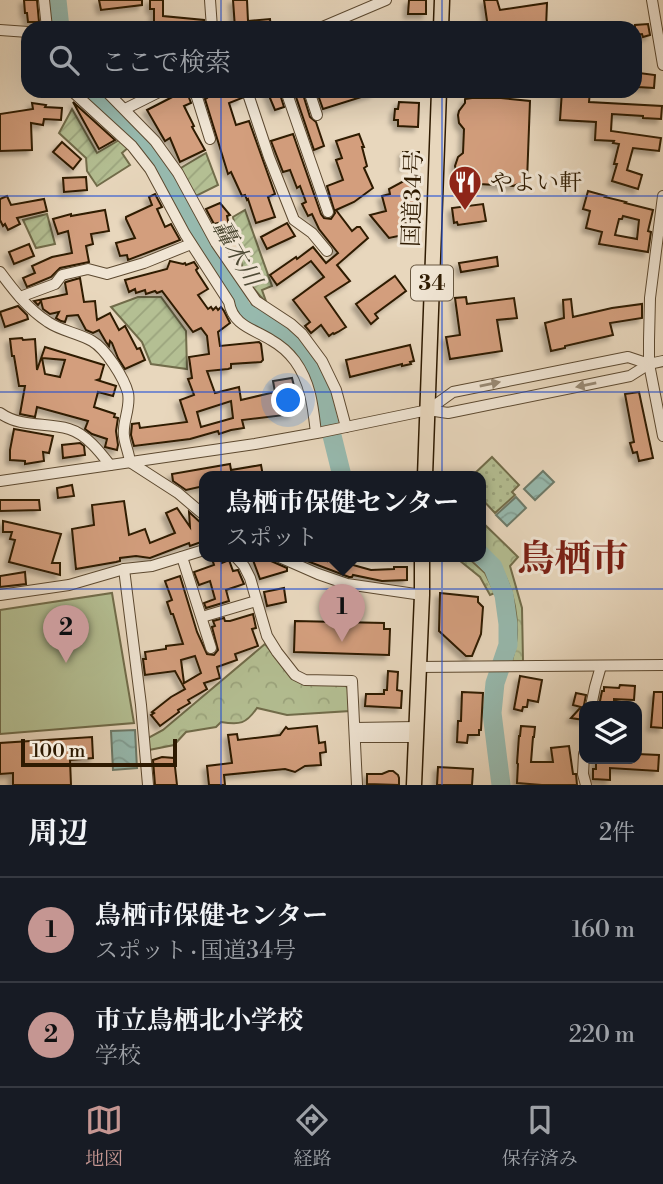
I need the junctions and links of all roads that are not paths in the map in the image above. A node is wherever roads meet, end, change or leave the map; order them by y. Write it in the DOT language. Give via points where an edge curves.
graph roads {
  1 [pos="44,0"];
  2 [pos="210,0"];
  3 [pos="386,0"];
  4 [pos="442,0"];
  5 [pos="652,0"];
  6 [pos="46,21"];
  7 [pos="212,21"];
  8 [pos="336,21"];
  9 [pos="441,21"];
  10 [pos="5,30"];
  11 [pos="0,38"];
  12 [pos="661,41"];
  13 [pos="663,65"];
  14 [pos="80,98"];
  15 [pos="113,98"];
  16 [pos="147,98"];
  17 [pos="197,98"];
  18 [pos="249,98"];
  19 [pos="287,98"];
  20 [pos="311,98"];
  21 [pos="439,98"];
  22 [pos="125,109"];
  23 [pos="317,115"];
  24 [pos="210,139"];
  25 [pos="663,196"];
  26 [pos="328,212"];
  27 [pos="191,244"];
  28 [pos="327,251"];
  29 [pos="0,272"];
  30 [pos="20,297"];
  31 [pos="663,361"];
  32 [pos="649,364"];
  33 [pos="428,410"];
  34 [pos="0,413"];
  35 [pos="344,428"];
  36 [pos="319,433"];
  37 [pos="663,436"];
  38 [pos="131,462"];
  39 [pos="110,465"];
  40 [pos="425,471"];
  41 [pos="0,481"];
  42 [pos="199,511"];
  43 [pos="199,552"];
  44 [pos="182,557"];
  45 [pos="240,562"];
  46 [pos="291,562"];
  47 [pos="422,562"];
  48 [pos="124,569"];
  49 [pos="0,595"];
  50 [pos="422,595"];
  51 [pos="256,601"];
  52 [pos="202,617"];
  53 [pos="211,648"];
  54 [pos="663,665"];
  55 [pos="601,666"];
  56 [pos="418,667"];
  57 [pos="592,701"];
  58 [pos="355,732"];
  59 [pos="416,732"];
  60 [pos="584,764"];
  61 [pos="148,785"];
  62 [pos="357,785"];
  63 [pos="414,785"];
  64 [pos="586,785"];
  1 -- 6 [label="street"];
  2 -- 7 [label="street"];
  3 -- 8 [label="street"];
  4 -- 9 [label="highway"];
  5 -- 12 [label="street"];
  10 -- 11 [label="street"];
  12 -- 13 [label="street"];
  14 -- 27 [label="street" via="150,169"];
  15 -- 22 [label="street"];
  16 -- 22 [label="street"];
  17 -- 24 [label="street"];
  18 -- 28 [label="street" via="294,220"];
  19 -- 26 [label="street"];
  20 -- 23 [label="street"];
  21 -- 33 [label="highway, 国道34号 / 34"];
  22 -- 35 [label="street" via="178,173 216,243 256,301 302,334 322,361 336,390"];
  25 -- 32 [label="street" via="650,298"];
  27 -- 30 [label="street" via="107,274 88,269 62,275 55,284"];
  27 -- 36 [label="street" via="239,323 270,339 295,361 309,387"];
  29 -- 30 [label="street"];
  30 -- 38 [label="street" via="51,324 103,349 128,393 124,435"];
  31 -- 32 [label="street"];
  32 -- 33 [label="street, one-way" via="617,379 448,413"];
  33 -- 32 [label="street, one-way" via="453,392 628,357"];
  32 -- 37 [label="street"];
  33 -- 35 [label="street"];
  33 -- 40 [label="highway, 国道34号 / 34"];
  34 -- 39 [label="street" via="18,422 78,433"];
  35 -- 36 [label="street"];
  36 -- 38 [label="street"];
  38 -- 39 [label="street"];
  38 -- 42 [label="street"];
  39 -- 41 [label="street"];
  43 -- 44 [label="street"];
  44 -- 48 [label="street"];
  44 -- 52 [label="street"];
  45 -- 51 [label="street"];
  46 -- 50 [label="street" via="347,584"];
  47 -- 50 [label="highway"];
  48 -- 49 [label="street"];
  48 -- 61 [label="street"];
  50 -- 56 [label="highway"];
  51 -- 52 [label="street"];
  51 -- 58 [label="street" via="267,635 295,675 305,680 352,681"];
  52 -- 53 [label="street"];
  54 -- 55 [label="street"];
  55 -- 56 [label="street"];
  55 -- 57 [label="street"];
  56 -- 59 [label="highway"];
  58 -- 59 [label="street"];
  58 -- 62 [label="street"];
  59 -- 63 [label="highway"];
  60 -- 64 [label="street"];
}
